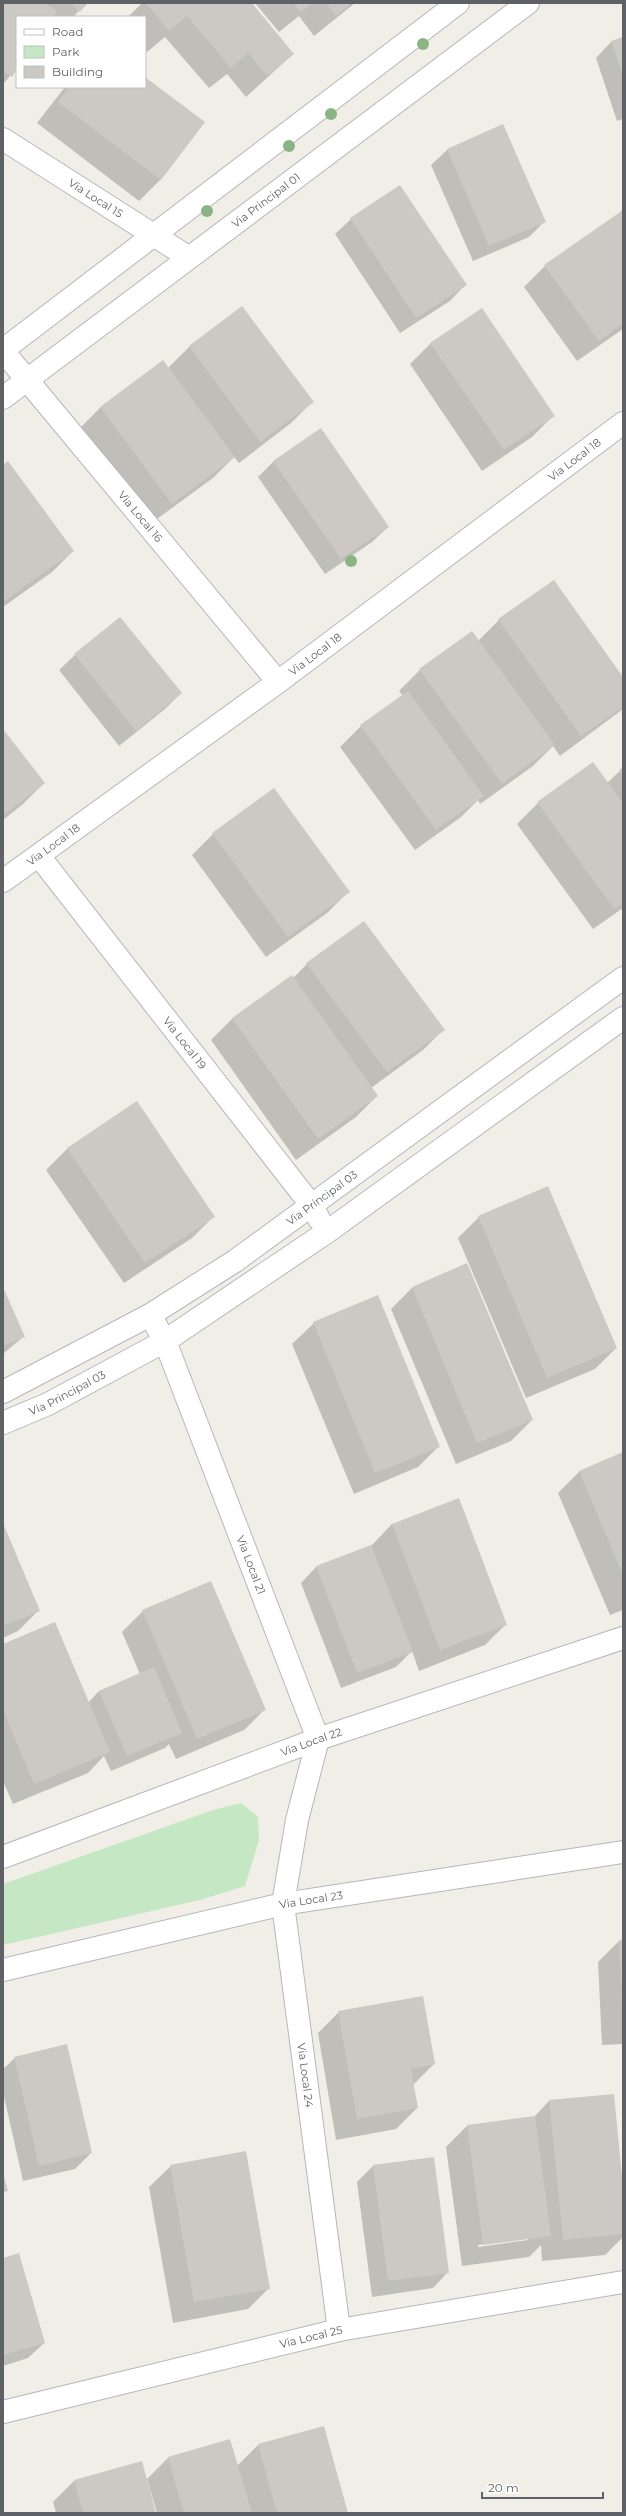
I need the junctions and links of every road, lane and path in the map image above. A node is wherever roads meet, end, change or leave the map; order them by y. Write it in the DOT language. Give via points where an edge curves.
graph roads {
  1 [pos="458,3"];
  2 [pos="528,3"];
  3 [pos="3,139"];
  4 [pos="153,234"];
  5 [pos="188,257"];
  6 [pos="3,350"];
  7 [pos="26,382"];
  8 [pos="3,398"];
  9 [pos="623,423"];
  10 [pos="278,682"];
  11 [pos="39,856"];
  12 [pos="3,881"];
  13 [pos="623,978"];
  14 [pos="623,1018"];
  15 [pos="312,1206"];
  16 [pos="327,1232"];
  17 [pos="150,1315"];
  18 [pos="165,1341"];
  19 [pos="3,1392"];
  20 [pos="3,1423"];
  21 [pos="623,1638"];
  22 [pos="318,1739"];
  23 [pos="623,1852"];
  24 [pos="3,1857"];
  25 [pos="283,1904"];
  26 [pos="3,1970"];
  27 [pos="623,2282"];
  28 [pos="339,2330"];
  29 [pos="3,2412"];
  1 -- 4 [label="street"];
  2 -- 5 [label="street, Via Principal 01"];
  3 -- 4 [label="street, Via Local 15"];
  4 -- 5 [label="street, Via Local 15"];
  4 -- 6 [label="street"];
  5 -- 7 [label="street, Via Principal 01"];
  6 -- 7 [label="street, Via Local 16"];
  7 -- 8 [label="street, Via Principal 01"];
  7 -- 10 [label="street, Via Local 16"];
  9 -- 10 [label="street, Via Local 18"];
  10 -- 11 [label="street, Via Local 18"];
  11 -- 12 [label="street, Via Local 18"];
  11 -- 15 [label="street, Via Local 19"];
  13 -- 15 [label="street, Via Principal 03"];
  14 -- 16 [label="street, Via Principal 03"];
  15 -- 16 [label="street, Via Local 19"];
  15 -- 17 [label="street, Via Principal 03" via="235,1261"];
  16 -- 18 [label="street, Via Principal 03"];
  17 -- 18 [label="street, Via Local 21"];
  17 -- 19 [label="street, Via Principal 03"];
  18 -- 20 [label="street, Via Principal 03" via="48,1404"];
  18 -- 22 [label="street, Via Local 21"];
  21 -- 22 [label="street, Via Local 22"];
  22 -- 24 [label="street, Via Local 22"];
  22 -- 25 [label="street, Via Local 24" via="297,1820"];
  23 -- 25 [label="street, Via Local 23"];
  25 -- 26 [label="street, Via Local 23"];
  25 -- 28 [label="street, Via Local 24"];
  27 -- 28 [label="street, Via Local 25"];
  28 -- 29 [label="street, Via Local 25"];
}
